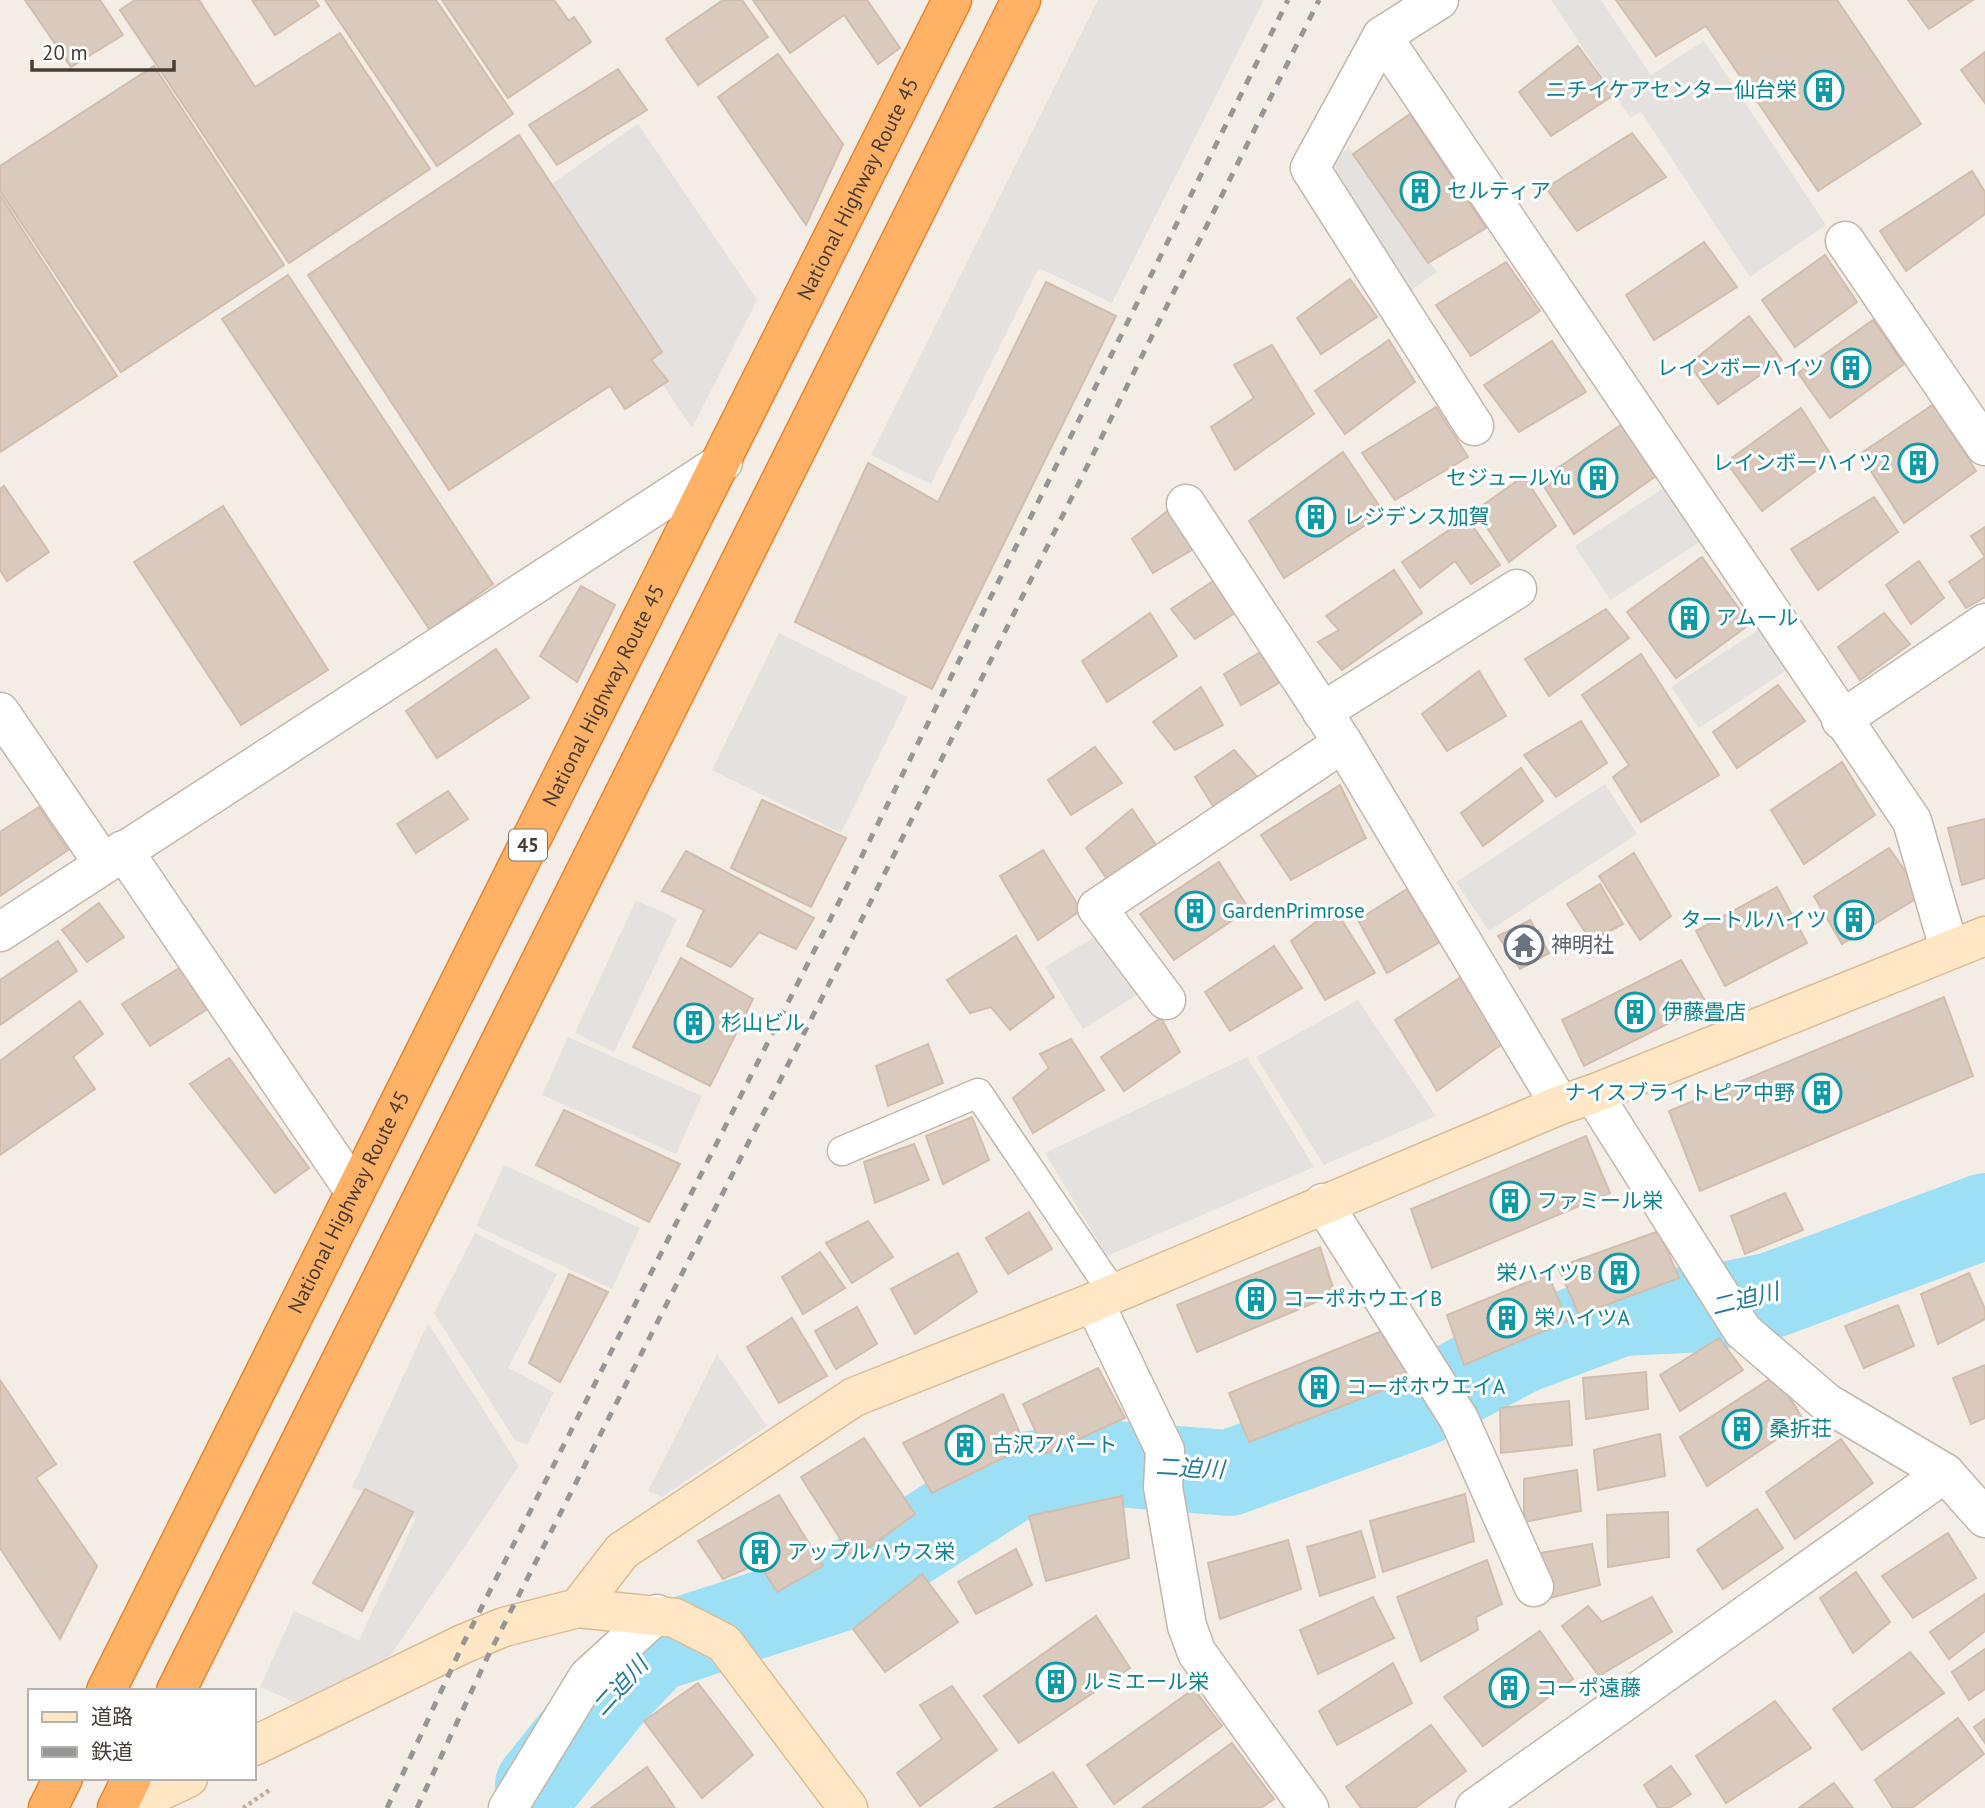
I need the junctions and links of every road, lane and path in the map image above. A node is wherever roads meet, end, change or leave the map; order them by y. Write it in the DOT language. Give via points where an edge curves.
graph roads {
  1 [pos="953,0"];
  2 [pos="1021,0"];
  3 [pos="1439,0"];
  4 [pos="1382,37"];
  5 [pos="1845,241"];
  6 [pos="1474,426"];
  7 [pos="1985,446"];
  8 [pos="723,462"];
  9 [pos="1186,504"];
  10 [pos="1517,589"];
  11 [pos="1985,623"];
  12 [pos="0,712"];
  13 [pos="1322,712"];
  14 [pos="1841,720"];
  15 [pos="1343,743"];
  16 [pos="113,856"];
  17 [pos="0,932"];
  18 [pos="1985,936"];
  19 [pos="1950,948"];
  20 [pos="1166,1000"];
  21 [pos="1576,1100"];
  22 [pos="842,1151"];
  23 [pos="353,1189"];
  24 [pos="1324,1203"];
  25 [pos="1104,1298"];
  26 [pos="1945,1472"];
  27 [pos="1985,1518"];
  28 [pos="1534,1587"];
  29 [pos="578,1608"];
  30 [pos="666,1616"];
  31 [pos="107,1689"];
  32 [pos="177,1689"];
  33 [pos="256,1745"];
  34 [pos="62,1780"];
  35 [pos="131,1780"];
  36 [pos="183,1780"];
  37 [pos="260,1796"];
  38 [pos="48,1808"];
  39 [pos="117,1808"];
  40 [pos="124,1808"];
  41 [pos="243,1808"];
  42 [pos="508,1808"];
  43 [pos="848,1808"];
  44 [pos="1309,1808"];
  45 [pos="1475,1808"];
  1 -- 8 [label="highway, National Highway Route 45 / 45"];
  2 -- 32 [label="highway"];
  3 -- 4 [label="street"];
  4 -- 6 [label="street" via="1310,168"];
  4 -- 14 [label="street"];
  5 -- 7 [label="street"];
  8 -- 16 [label="street"];
  8 -- 23 [label="highway, National Highway Route 45 / 45"];
  9 -- 13 [label="street"];
  10 -- 13 [label="street"];
  11 -- 14 [label="street"];
  12 -- 16 [label="street"];
  13 -- 15 [label="street"];
  14 -- 19 [label="street" via="1912,821"];
  15 -- 20 [label="street" via="1097,908"];
  15 -- 21 [label="street"];
  16 -- 17 [label="street"];
  16 -- 23 [label="street"];
  18 -- 19 [label="street"];
  19 -- 21 [label="street"];
  21 -- 24 [label="street"];
  21 -- 26 [label="street" via="1743,1331 1827,1403"];
  22 -- 25 [label="lane" via="978,1093"];
  23 -- 31 [label="highway, National Highway Route 45 / 45"];
  24 -- 25 [label="street"];
  24 -- 28 [label="street" via="1459,1419"];
  25 -- 29 [label="street" via="854,1397 622,1551"];
  25 -- 44 [label="street" via="1164,1469 1188,1626 1197,1653"];
  26 -- 27 [label="street"];
  26 -- 45 [label="street"];
  29 -- 30 [label="street"];
  29 -- 33 [label="street" via="504,1627 463,1644"];
  30 -- 42 [label="street" via="588,1677"];
  30 -- 43 [label="street" via="724,1643"];
  34 -- 38 [label="highway"];
  35 -- 39 [label="highway"];
  36 -- 40 [label="street"];
  37 -- 41 [label="path"];
}
